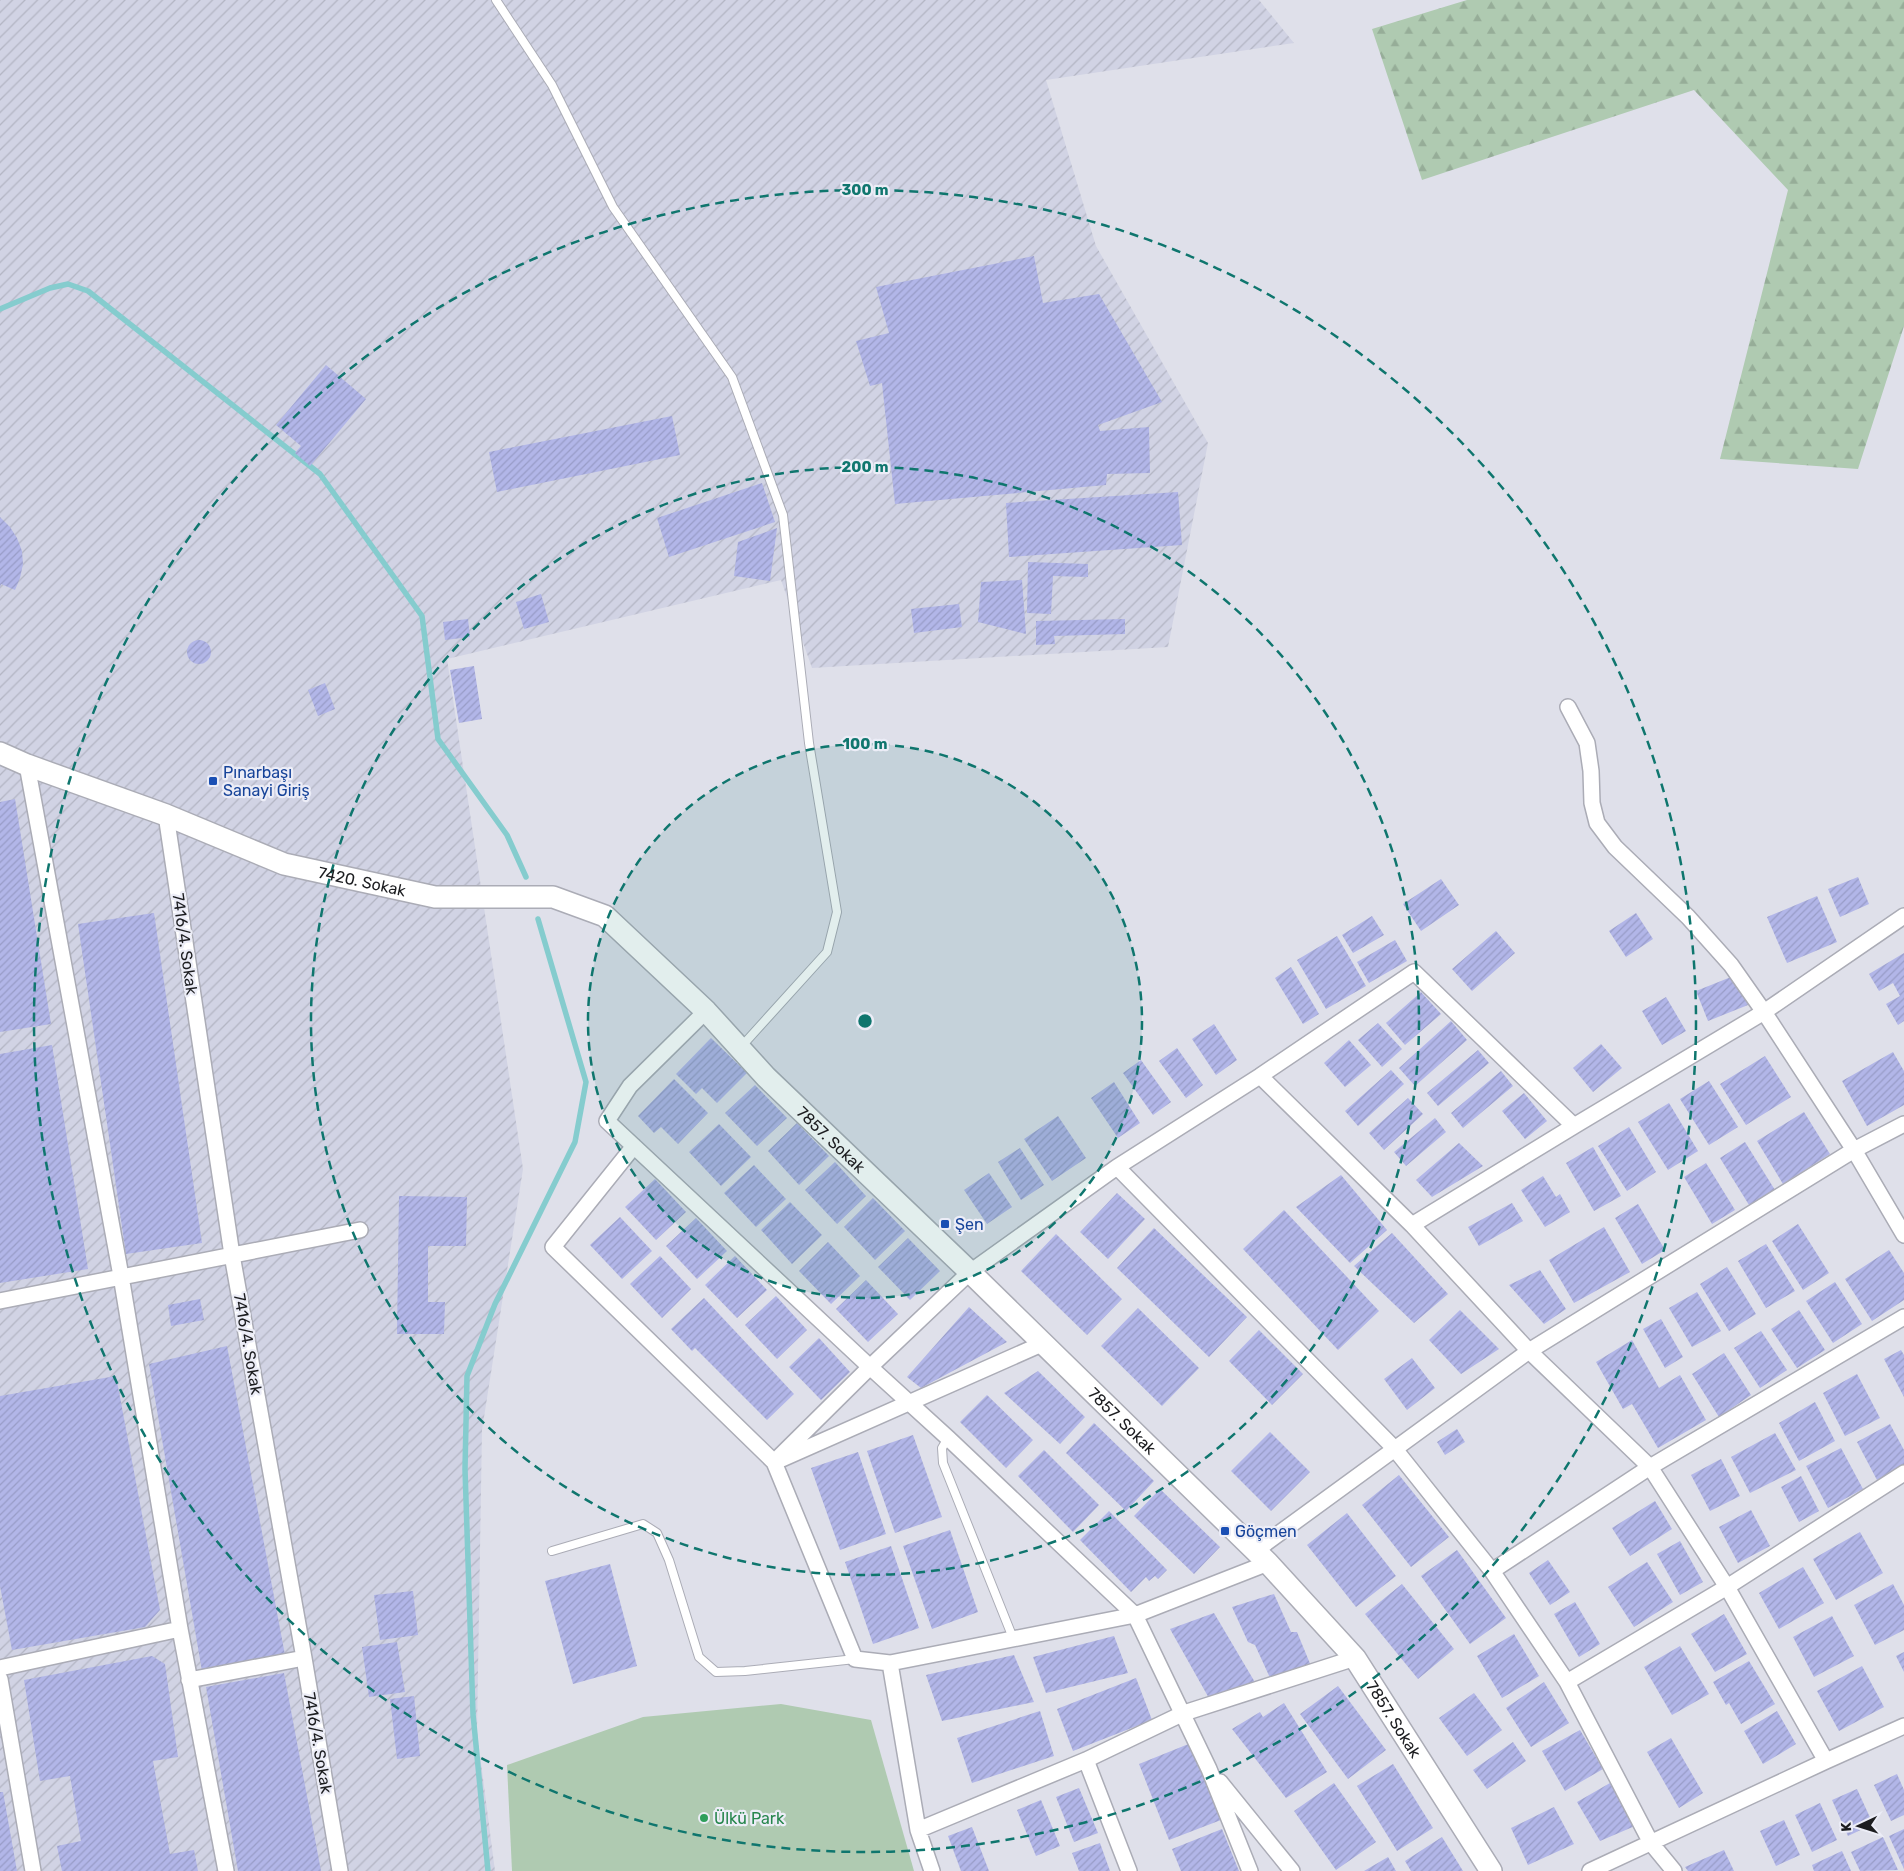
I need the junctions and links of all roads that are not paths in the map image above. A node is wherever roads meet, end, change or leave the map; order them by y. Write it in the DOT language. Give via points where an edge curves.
graph roads {
  1 [pos="496,0"];
  2 [pos="1568,707"];
  3 [pos="0,753"];
  4 [pos="27,764"];
  5 [pos="166,815"];
  6 [pos="1902,921"];
  7 [pos="706,1011"];
  8 [pos="1764,1012"];
  9 [pos="740,1048"];
  10 [pos="1260,1076"];
  11 [pos="1904,1124"];
  12 [pos="1574,1126"];
  13 [pos="634,1146"];
  14 [pos="1854,1150"];
  15 [pos="1117,1167"];
  16 [pos="1412,1225"];
  17 [pos="360,1230"];
  18 [pos="1904,1235"];
  19 [pos="232,1255"];
  20 [pos="970,1272"];
  21 [pos="121,1276"];
  22 [pos="0,1301"];
  23 [pos="1904,1317"];
  24 [pos="1044,1343"];
  25 [pos="1529,1351"];
  26 [pos="870,1367"];
  27 [pos="910,1402"];
  28 [pos="948,1438"];
  29 [pos="1394,1448"];
  30 [pos="774,1462"];
  31 [pos="1650,1467"];
  32 [pos="1903,1476"];
  33 [pos="552,1551"];
  34 [pos="1261,1557"];
  35 [pos="1492,1571"];
  36 [pos="1727,1587"];
  37 [pos="1135,1615"];
  38 [pos="180,1629"];
  39 [pos="1013,1638"];
  40 [pos="304,1658"];
  41 [pos="1355,1658"];
  42 [pos="855,1659"];
  43 [pos="890,1663"];
  44 [pos="0,1668"];
  45 [pos="0,1679"];
  46 [pos="189,1680"];
  47 [pos="1567,1682"];
  48 [pos="1184,1713"];
  49 [pos="1904,1726"];
  50 [pos="1086,1760"];
  51 [pos="1826,1761"];
  52 [pos="1209,1769"];
  53 [pos="918,1830"];
  54 [pos="1651,1843"];
  55 [pos="33,1871"];
  56 [pos="226,1871"];
  57 [pos="340,1871"];
  58 [pos="932,1871"];
  59 [pos="1129,1871"];
  60 [pos="1250,1871"];
  61 [pos="1292,1871"];
  62 [pos="1491,1871"];
  63 [pos="1590,1871"];
  64 [pos="1674,1871"];
  1 -- 9 [label="lane" via="552,85 614,207 732,377 783,515 809,743 837,912 828,952"];
  2 -- 8 [label="street" via="1587,743 1592,802 1598,823 1614,847 1688,917 1731,965"];
  3 -- 4 [label="street, 7420. Sokak"];
  4 -- 5 [label="street, 7420. Sokak"];
  4 -- 21 [label="street"];
  5 -- 7 [label="street, 7420. Sokak" via="284,864 435,897 553,897 605,916"];
  5 -- 19 [label="street, 7416/4. Sokak"];
  6 -- 8 [label="street"];
  7 -- 9 [label="street, 7857. Sokak"];
  7 -- 13 [label="street" via="630,1086 607,1120"];
  8 -- 12 [label="street"];
  8 -- 14 [label="street"];
  9 -- 20 [label="street, 7857. Sokak" via="766,1077"];
  10 -- 12 [label="street" via="1414,972"];
  10 -- 15 [label="street"];
  10 -- 16 [label="street"];
  11 -- 14 [label="street"];
  12 -- 16 [label="street"];
  13 -- 26 [label="street"];
  13 -- 30 [label="street" via="553,1247"];
  14 -- 18 [label="street"];
  14 -- 25 [label="street"];
  15 -- 20 [label="street"];
  15 -- 29 [label="street"];
  16 -- 25 [label="street"];
  17 -- 19 [label="street"];
  19 -- 21 [label="street"];
  19 -- 40 [label="street, 7416/4. Sokak"];
  20 -- 24 [label="street, 7857. Sokak"];
  20 -- 26 [label="street"];
  21 -- 22 [label="street"];
  21 -- 38 [label="street"];
  23 -- 31 [label="street"];
  24 -- 27 [label="street"];
  24 -- 34 [label="street, 7857. Sokak"];
  25 -- 29 [label="street"];
  25 -- 31 [label="street"];
  26 -- 27 [label="street"];
  26 -- 30 [label="street"];
  27 -- 28 [label="street"];
  27 -- 30 [label="street"];
  28 -- 37 [label="street"];
  28 -- 39 [label="lane" via="942,1448 943,1463"];
  29 -- 34 [label="street"];
  29 -- 35 [label="street"];
  30 -- 42 [label="street"];
  31 -- 35 [label="street"];
  31 -- 36 [label="street"];
  32 -- 36 [label="street"];
  33 -- 42 [label="lane" via="643,1524 658,1533 699,1657 716,1672"];
  34 -- 37 [label="street"];
  34 -- 41 [label="street, 7857. Sokak"];
  35 -- 47 [label="street"];
  36 -- 47 [label="street"];
  36 -- 51 [label="street"];
  37 -- 39 [label="street"];
  37 -- 48 [label="street"];
  38 -- 44 [label="street"];
  38 -- 46 [label="street"];
  39 -- 43 [label="street"];
  40 -- 46 [label="street"];
  40 -- 57 [label="street, 7416/4. Sokak"];
  41 -- 48 [label="street"];
  41 -- 62 [label="street, 7857. Sokak"];
  42 -- 43 [label="street"];
  43 -- 53 [label="street"];
  45 -- 55 [label="street"];
  46 -- 56 [label="street"];
  47 -- 54 [label="street"];
  48 -- 50 [label="street"];
  48 -- 52 [label="street"];
  49 -- 51 [label="street"];
  50 -- 53 [label="street"];
  50 -- 59 [label="street"];
  51 -- 54 [label="street"];
  52 -- 60 [label="street"];
  52 -- 61 [label="street"];
  53 -- 58 [label="street"];
  54 -- 63 [label="street"];
  54 -- 64 [label="street"];
}
